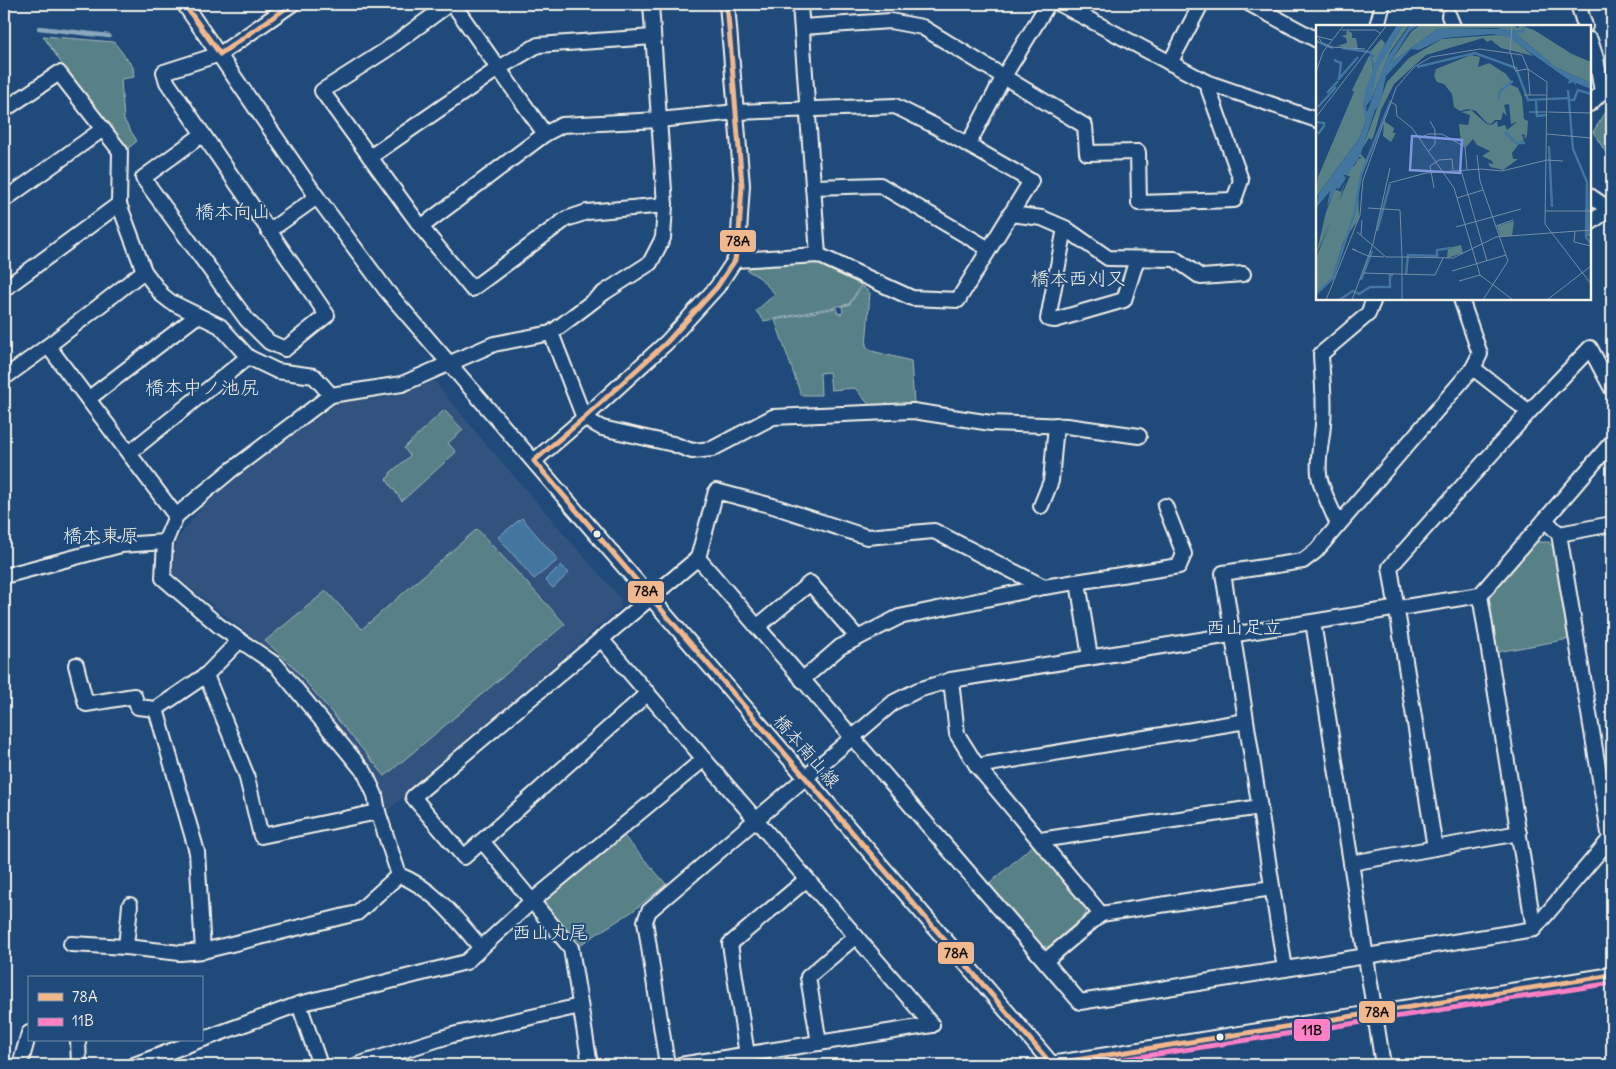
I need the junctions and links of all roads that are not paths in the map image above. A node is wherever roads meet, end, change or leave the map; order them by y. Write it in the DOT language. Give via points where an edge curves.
graph roads {
  1 [pos="184,4"];
  2 [pos="292,4"];
  3 [pos="449,4"];
  4 [pos="453,4"];
  5 [pos="651,4"];
  6 [pos="727,4"];
  7 [pos="800,4"];
  8 [pos="1048,4"];
  9 [pos="1060,4"];
  10 [pos="1201,4"];
  11 [pos="1250,4"];
  12 [pos="1383,4"];
  13 [pos="1578,4"];
  14 [pos="1377,25"];
  15 [pos="1585,25"];
  16 [pos="802,27"];
  17 [pos="653,37"];
  18 [pos="1316,39"];
  19 [pos="1591,43"];
  20 [pos="220,54"];
  21 [pos="1170,63"];
  22 [pos="499,68"];
  23 [pos="1004,76"];
  24 [pos="1206,82"];
  25 [pos="1591,103"];
  26 [pos="807,108"];
  27 [pos="4,110"];
  28 [pos="736,112"];
  29 [pos="659,120"];
  30 [pos="1316,120"];
  31 [pos="103,129"];
  32 [pos="203,134"];
  33 [pos="545,134"];
  34 [pos="968,145"];
  35 [pos="370,157"];
  36 [pos="813,187"];
  37 [pos="317,197"];
  38 [pos="1591,197"];
  39 [pos="4,200"];
  40 [pos="119,204"];
  41 [pos="665,205"];
  42 [pos="1611,210"];
  43 [pos="1010,214"];
  44 [pos="1591,222"];
  45 [pos="421,227"];
  46 [pos="1065,228"];
  47 [pos="269,230"];
  48 [pos="989,249"];
  49 [pos="818,255"];
  50 [pos="1137,259"];
  51 [pos="735,260"];
  52 [pos="144,271"];
  53 [pos="1243,274"];
  54 [pos="4,289"];
  55 [pos="1374,300"];
  56 [pos="1461,300"];
  57 [pos="197,316"];
  58 [pos="551,333"];
  59 [pos="48,346"];
  60 [pos="248,357"];
  61 [pos="449,362"];
  62 [pos="1472,368"];
  63 [pos="4,375"];
  64 [pos="1612,389"];
  65 [pos="331,395"];
  66 [pos="88,399"];
  67 [pos="1529,412"];
  68 [pos="584,418"];
  69 [pos="1056,425"];
  70 [pos="1139,436"];
  71 [pos="1612,442"];
  72 [pos="129,453"];
  73 [pos="534,461"];
  74 [pos="1042,506"];
  75 [pos="1165,506"];
  76 [pos="176,516"];
  77 [pos="1545,520"];
  78 [pos="1612,524"];
  79 [pos="1338,525"];
  80 [pos="1559,534"];
  81 [pos="164,542"];
  82 [pos="698,558"];
  83 [pos="4,576"];
  84 [pos="1078,582"];
  85 [pos="1044,587"];
  86 [pos="1480,595"];
  87 [pos="650,597"];
  88 [pos="1397,608"];
  89 [pos="1313,622"];
  90 [pos="757,626"];
  91 [pos="1233,634"];
  92 [pos="858,638"];
  93 [pos="601,639"];
  94 [pos="240,640"];
  95 [pos="1090,657"];
  96 [pos="76,666"];
  97 [pos="206,675"];
  98 [pos="802,680"];
  99 [pos="951,680"];
  100 [pos="648,693"];
  101 [pos="156,709"];
  102 [pos="1246,721"];
  103 [pos="851,738"];
  104 [pos="704,759"];
  105 [pos="977,766"];
  106 [pos="805,777"];
  107 [pos="1260,808"];
  108 [pos="378,812"];
  109 [pos="756,819"];
  110 [pos="1519,833"];
  111 [pos="1611,838"];
  112 [pos="1040,840"];
  113 [pos="482,842"];
  114 [pos="1435,848"];
  115 [pos="1350,863"];
  116 [pos="399,875"];
  117 [pos="807,878"];
  118 [pos="1272,888"];
  119 [pos="531,902"];
  120 [pos="130,905"];
  121 [pos="1101,914"];
  122 [pos="1534,929"];
  123 [pos="856,936"];
  124 [pos="71,944"];
  125 [pos="126,947"];
  126 [pos="481,948"];
  127 [pos="203,951"];
  128 [pos="1365,957"];
  129 [pos="1045,961"];
  130 [pos="1285,969"];
  131 [pos="1612,975"];
  132 [pos="298,1004"];
  133 [pos="580,1006"];
  134 [pos="1374,1013"];
  135 [pos="28,1037"];
  136 [pos="202,1040"];
  137 [pos="78,1042"];
  138 [pos="196,1042"];
  139 [pos="819,1043"];
  140 [pos="747,1055"];
  141 [pos="20,1065"];
  142 [pos="79,1065"];
  143 [pos="134,1065"];
  144 [pos="320,1065"];
  145 [pos="357,1065"];
  146 [pos="590,1065"];
  147 [pos="667,1065"];
  148 [pos="680,1065"];
  149 [pos="1048,1065"];
  150 [pos="1383,1065"];
  1 -- 20 [label="street, 橋本南山線"];
  2 -- 20 [label="street"];
  3 -- 35 [label="street" via="386,50 322,90"];
  4 -- 22 [label="street"];
  5 -- 17 [label="street"];
  6 -- 28 [label="street"];
  7 -- 16 [label="street"];
  8 -- 23 [label="street"];
  9 -- 21 [label="street"];
  10 -- 21 [label="street"];
  11 -- 18 [label="street"];
  12 -- 14 [label="street"];
  13 -- 15 [label="street"];
  16 -- 23 [label="street" via="890,21 922,27"];
  16 -- 26 [label="street"];
  17 -- 22 [label="street" via="538,45"];
  17 -- 29 [label="street"];
  19 -- 25 [label="street" via="1602,92"];
  20 -- 32 [label="street" via="164,72 167,82"];
  20 -- 37 [label="street, 橋本南山線"];
  21 -- 24 [label="street"];
  22 -- 33 [label="street"];
  22 -- 35 [label="street"];
  23 -- 24 [label="street" via="1085,126 1087,153 1138,152 1139,203 1234,200 1241,180"];
  23 -- 34 [label="street"];
  24 -- 30 [label="street"];
  26 -- 28 [label="street"];
  26 -- 34 [label="street" via="896,106"];
  26 -- 36 [label="street"];
  27 -- 31 [label="street" via="59,73"];
  28 -- 29 [label="street"];
  28 -- 51 [label="street" via="742,185"];
  29 -- 33 [label="street" via="562,125"];
  29 -- 41 [label="street"];
  31 -- 39 [label="street"];
  31 -- 40 [label="street" via="120,151"];
  32 -- 47 [label="street"];
  32 -- 47 [label="street" via="142,178 247,320 269,342 285,349 327,315"];
  33 -- 45 [label="street"];
  34 -- 43 [label="street" via="1030,181"];
  35 -- 45 [label="street"];
  36 -- 48 [label="street" via="880,185"];
  36 -- 49 [label="street"];
  37 -- 47 [label="street"];
  37 -- 61 [label="street, 橋本南山線" via="386,290"];
  38 -- 42 [label="street"];
  40 -- 52 [label="street"];
  40 -- 54 [label="street"];
  41 -- 45 [label="street" via="587,212 566,219 472,290"];
  41 -- 58 [label="street" via="663,238 650,263"];
  42 -- 44 [label="street"];
  43 -- 46 [label="street" via="1042,218"];
  43 -- 48 [label="street"];
  46 -- 50 [label="street" via="1108,258"];
  46 -- 50 [label="street" via="1048,319 1055,320 1124,300"];
  48 -- 49 [label="street" via="958,300 912,298"];
  49 -- 51 [label="street"];
  50 -- 53 [label="street" via="1175,259 1201,277"];
  51 -- 68 [label="street" via="717,287 667,342"];
  52 -- 57 [label="street" via="162,295"];
  52 -- 59 [label="street"];
  55 -- 79 [label="street" via="1368,314 1321,354 1324,395 1319,476"];
  56 -- 62 [label="street" via="1480,354"];
  57 -- 60 [label="street" via="220,326"];
  57 -- 66 [label="street"];
  58 -- 61 [label="street" via="494,344"];
  58 -- 68 [label="street"];
  59 -- 63 [label="street"];
  59 -- 66 [label="street"];
  60 -- 65 [label="street" via="277,370 314,376"];
  60 -- 72 [label="street"];
  61 -- 65 [label="street" via="402,384"];
  61 -- 73 [label="street, 橋本南山線"];
  62 -- 67 [label="street"];
  62 -- 79 [label="street"];
  64 -- 67 [label="street" via="1590,348"];
  65 -- 76 [label="street"];
  66 -- 72 [label="street"];
  67 -- 88 [label="street" via="1390,567"];
  68 -- 69 [label="street" via="602,428 692,451 712,449 773,417 913,411 992,423"];
  68 -- 73 [label="street"];
  69 -- 70 [label="street"];
  69 -- 74 [label="street" via="1051,481"];
  71 -- 77 [label="street"];
  72 -- 76 [label="street"];
  73 -- 87 [label="street, 橋本南山線"];
  75 -- 84 [label="street" via="1184,554 1179,566"];
  76 -- 81 [label="street"];
  77 -- 80 [label="street"];
  77 -- 86 [label="street"];
  78 -- 80 [label="street"];
  79 -- 91 [label="street" via="1303,561 1223,573"];
  80 -- 111 [label="street"];
  81 -- 83 [label="street" via="121,545"];
  81 -- 94 [label="street" via="163,578"];
  82 -- 85 [label="street" via="716,491 867,537 934,531"];
  82 -- 87 [label="street"];
  82 -- 90 [label="street"];
  84 -- 85 [label="street"];
  84 -- 95 [label="street"];
  85 -- 92 [label="street" via="899,617"];
  86 -- 88 [label="street"];
  86 -- 110 [label="street"];
  87 -- 93 [label="street"];
  87 -- 106 [label="street, 橋本南山線"];
  88 -- 89 [label="street"];
  88 -- 114 [label="street"];
  89 -- 91 [label="street"];
  89 -- 115 [label="street"];
  90 -- 92 [label="street" via="810,583"];
  90 -- 98 [label="street"];
  91 -- 95 [label="street"];
  91 -- 102 [label="street"];
  92 -- 98 [label="street" via="840,647"];
  93 -- 100 [label="street"];
  93 -- 113 [label="street" via="413,797 464,857"];
  94 -- 97 [label="street"];
  94 -- 108 [label="street" via="276,665 364,773 375,795"];
  95 -- 99 [label="street"];
  96 -- 101 [label="street" via="86,704 134,696 138,707"];
  97 -- 101 [label="street"];
  97 -- 108 [label="street" via="246,774 262,836"];
  98 -- 103 [label="street"];
  99 -- 103 [label="street" via="918,690 894,702"];
  99 -- 105 [label="street" via="957,734"];
  100 -- 104 [label="street"];
  100 -- 113 [label="street"];
  101 -- 127 [label="street" via="197,852"];
  102 -- 105 [label="street"];
  102 -- 107 [label="street"];
  103 -- 106 [label="street"];
  103 -- 129 [label="street"];
  104 -- 109 [label="street"];
  104 -- 119 [label="street"];
  105 -- 112 [label="street"];
  106 -- 109 [label="street"];
  106 -- 149 [label="street, 橋本南山線"];
  107 -- 112 [label="street"];
  107 -- 118 [label="street"];
  108 -- 116 [label="street"];
  109 -- 117 [label="street"];
  109 -- 147 [label="street" via="650,911 645,921"];
  110 -- 114 [label="street"];
  110 -- 122 [label="street"];
  111 -- 122 [label="street"];
  112 -- 121 [label="street"];
  113 -- 119 [label="street"];
  114 -- 115 [label="street"];
  115 -- 128 [label="street"];
  116 -- 126 [label="street" via="415,881 437,897"];
  116 -- 127 [label="street" via="357,913"];
  117 -- 123 [label="street"];
  117 -- 140 [label="street" via="730,944"];
  118 -- 121 [label="street"];
  118 -- 130 [label="street"];
  119 -- 126 [label="street"];
  119 -- 133 [label="street" via="571,948"];
  120 -- 125 [label="street"];
  121 -- 129 [label="street"];
  122 -- 128 [label="street"];
  123 -- 139 [label="street" via="808,977"];
  123 -- 139 [label="street" via="932,1025"];
  124 -- 125 [label="street"];
  125 -- 127 [label="street" via="180,953"];
  126 -- 132 [label="street" via="466,962"];
  128 -- 130 [label="street"];
  128 -- 134 [label="street"];
  129 -- 130 [label="street" via="1080,1002"];
  131 -- 134 [label="street"];
  132 -- 136 [label="street"];
  132 -- 144 [label="street"];
  133 -- 145 [label="street" via="452,1034"];
  133 -- 146 [label="street"];
  134 -- 149 [label="street"];
  134 -- 150 [label="street"];
  135 -- 141 [label="street"];
  137 -- 142 [label="street"];
  138 -- 143 [label="street"];
  139 -- 140 [label="street"];
  140 -- 148 [label="street"];
}
